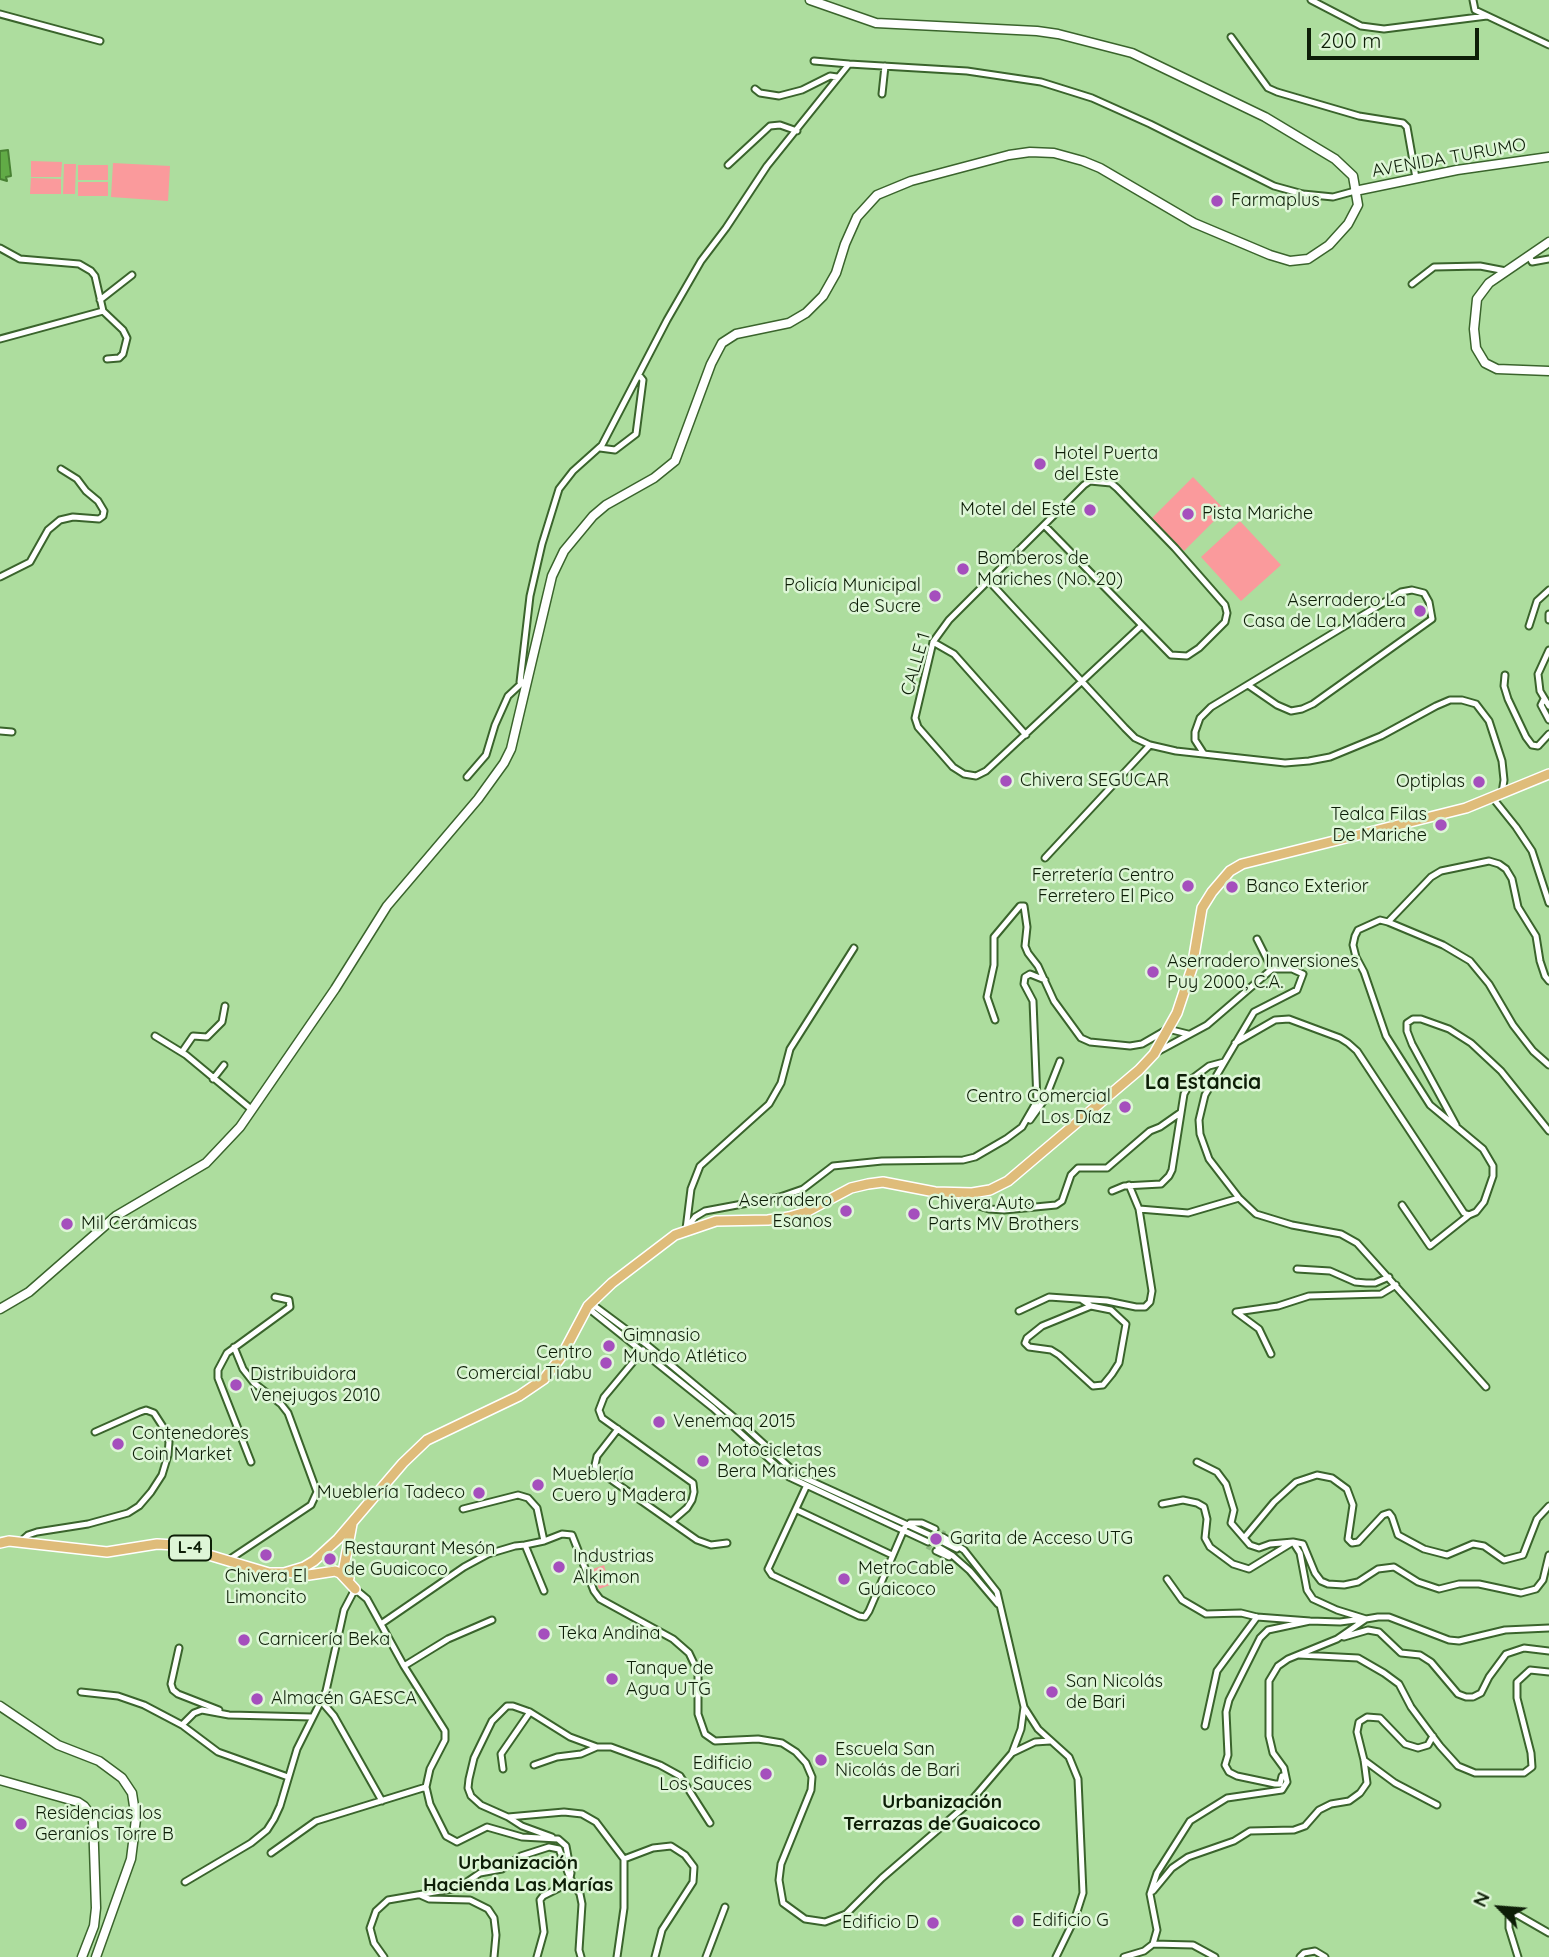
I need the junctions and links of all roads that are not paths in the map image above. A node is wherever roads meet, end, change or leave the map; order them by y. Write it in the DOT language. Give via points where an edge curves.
graph roads {
  1 [pos="810,0"];
  2 [pos="1311,0"];
  3 [pos="1473,0"];
  4 [pos="0,14"];
  5 [pos="1487,16"];
  6 [pos="1231,37"];
  7 [pos="100,41"];
  8 [pos="1549,45"];
  9 [pos="814,61"];
  10 [pos="849,64"];
  11 [pos="885,66"];
  12 [pos="837,77"];
  13 [pos="755,89"];
  14 [pos="882,94"];
  15 [pos="797,131"];
  16 [pos="1549,157"];
  17 [pos="728,165"];
  18 [pos="1416,178"];
  19 [pos="1355,191"];
  20 [pos="1549,242"];
  21 [pos="0,248"];
  22 [pos="1529,256"];
  23 [pos="1549,259"];
  24 [pos="1506,271"];
  25 [pos="132,275"];
  26 [pos="1412,284"];
  27 [pos="100,300"];
  28 [pos="103,311"];
  29 [pos="0,339"];
  30 [pos="107,359"];
  31 [pos="1549,371"];
  32 [pos="639,375"];
  33 [pos="600,448"];
  34 [pos="61,469"];
  35 [pos="1044,526"];
  36 [pos="0,577"];
  37 [pos="989,581"];
  38 [pos="1549,590"];
  39 [pos="1549,614"];
  40 [pos="1549,620"];
  41 [pos="1141,626"];
  42 [pos="1529,626"];
  43 [pos="933,642"];
  44 [pos="1549,650"];
  45 [pos="1505,675"];
  46 [pos="523,682"];
  47 [pos="1082,682"];
  48 [pos="1248,685"];
  49 [pos="1544,699"];
  50 [pos="1549,706"];
  51 [pos="1549,720"];
  52 [pos="0,731"];
  53 [pos="12,732"];
  54 [pos="1549,734"];
  55 [pos="1026,735"];
  56 [pos="1150,745"];
  57 [pos="1204,754"];
  58 [pos="1549,774"];
  59 [pos="467,777"];
  60 [pos="1502,793"];
  61 [pos="1492,797"];
  62 [pos="1045,858"];
  63 [pos="1549,903"];
  64 [pos="1388,922"];
  65 [pos="1257,939"];
  66 [pos="854,948"];
  67 [pos="1272,969"];
  68 [pos="1045,980"];
  69 [pos="1549,981"];
  70 [pos="225,1006"];
  71 [pos="995,1020"];
  72 [pos="1168,1029"];
  73 [pos="1188,1034"];
  74 [pos="155,1036"];
  75 [pos="1235,1042"];
  76 [pos="182,1052"];
  77 [pos="1154,1054"];
  78 [pos="1060,1061"];
  79 [pos="1224,1062"];
  80 [pos="224,1065"];
  81 [pos="1549,1065"];
  82 [pos="213,1079"];
  83 [pos="251,1109"];
  84 [pos="1180,1113"];
  85 [pos="1023,1127"];
  86 [pos="1457,1128"];
  87 [pos="1549,1131"];
  88 [pos="1129,1185"];
  89 [pos="1112,1191"];
  90 [pos="935,1192"];
  91 [pos="1239,1198"];
  92 [pos="1402,1205"];
  93 [pos="1139,1209"];
  94 [pos="1469,1215"];
  95 [pos="686,1229"];
  96 [pos="1297,1269"];
  97 [pos="1389,1277"];
  98 [pos="1396,1285"];
  99 [pos="275,1297"];
  100 [pos="1082,1300"];
  101 [pos="589,1306"];
  102 [pos="1091,1306"];
  103 [pos="0,1309"];
  104 [pos="1019,1311"];
  105 [pos="647,1345"];
  106 [pos="234,1348"];
  107 [pos="642,1351"];
  108 [pos="1271,1354"];
  109 [pos="1486,1387"];
  110 [pos="618,1429"];
  111 [pos="96,1432"];
  112 [pos="251,1462"];
  113 [pos="1197,1462"];
  114 [pos="807,1484"];
  115 [pos="1162,1504"];
  116 [pos="1549,1506"];
  117 [pos="463,1509"];
  118 [pos="797,1510"];
  119 [pos="672,1521"];
  120 [pos="352,1522"];
  121 [pos="908,1528"];
  122 [pos="933,1532"];
  123 [pos="943,1537"];
  124 [pos="1244,1538"];
  125 [pos="544,1541"];
  126 [pos="1293,1542"];
  127 [pos="0,1543"];
  128 [pos="19,1543"];
  129 [pos="727,1543"];
  130 [pos="928,1544"];
  131 [pos="525,1545"];
  132 [pos="937,1549"];
  133 [pos="892,1555"];
  134 [pos="1549,1555"];
  135 [pos="227,1560"];
  136 [pos="286,1572"];
  137 [pos="1167,1579"];
  138 [pos="355,1589"];
  139 [pos="544,1591"];
  140 [pos="1000,1606"];
  141 [pos="1257,1617"];
  142 [pos="1366,1619"];
  143 [pos="492,1620"];
  144 [pos="1310,1621"];
  145 [pos="381,1624"];
  146 [pos="1549,1628"];
  147 [pos="1337,1639"];
  148 [pos="179,1648"];
  149 [pos="1549,1651"];
  150 [pos="1296,1655"];
  151 [pos="404,1666"];
  152 [pos="1549,1672"];
  153 [pos="81,1692"];
  154 [pos="322,1702"];
  155 [pos="0,1706"];
  156 [pos="1024,1707"];
  157 [pos="530,1713"];
  158 [pos="232,1716"];
  159 [pos="312,1717"];
  160 [pos="182,1725"];
  161 [pos="1205,1726"];
  162 [pos="1433,1737"];
  163 [pos="1050,1741"];
  164 [pos="597,1747"];
  165 [pos="1012,1752"];
  166 [pos="1364,1760"];
  167 [pos="534,1765"];
  168 [pos="503,1769"];
  169 [pos="1283,1776"];
  170 [pos="288,1777"];
  171 [pos="0,1780"];
  172 [pos="426,1787"];
  173 [pos="382,1801"];
  174 [pos="1437,1805"];
  175 [pos="508,1817"];
  176 [pos="710,1823"];
  177 [pos="558,1839"];
  178 [pos="271,1853"];
  179 [pos="624,1859"];
  180 [pos="570,1878"];
  181 [pos="185,1882"];
  182 [pos="1150,1894"];
  183 [pos="420,1895"];
  184 [pos="725,1907"];
  185 [pos="1549,1933"];
  186 [pos="1153,1944"];
  187 [pos="82,1957"];
  188 [pos="96,1957"];
  189 [pos="384,1957"];
  190 [pos="494,1957"];
  191 [pos="537,1957"];
  192 [pos="581,1957"];
  193 [pos="617,1957"];
  194 [pos="655,1957"];
  195 [pos="706,1957"];
  196 [pos="1056,1957"];
  197 [pos="1124,1957"];
  198 [pos="1216,1957"];
  199 [pos="1300,1957"];
  200 [pos="1325,1957"];
  201 [pos="1518,1957"];
  1 -- 19 [label="main road" via="883,24 1058,34 1132,53 1254,111 1325,153 1353,176"];
  2 -- 5 [label="street" via="1361,26 1384,29"];
  3 -- 5 [label="street" via="1475,10"];
  4 -- 7 [label="street"];
  5 -- 8 [label="street"];
  6 -- 18 [label="street" via="1268,88 1359,116 1403,123"];
  9 -- 10 [label="street"];
  10 -- 11 [label="street"];
  10 -- 12 [label="street"];
  11 -- 14 [label="street"];
  11 -- 19 [label="street" via="1041,82 1114,108 1274,186 1333,197"];
  12 -- 13 [label="street" via="779,96"];
  12 -- 15 [label="street"];
  15 -- 17 [label="street" via="770,126"];
  15 -- 32 [label="street" via="701,261"];
  16 -- 18 [label="main road, AVENIDA TURUMO"];
  18 -- 19 [label="main road, AVENIDA TURUMO"];
  19 -- 46 [label="main road" via="1358,205 1342,232 1313,256 1290,261 1194,223 1100,169 1054,153 1009,155 881,192 858,217 822,296 789,323 736,334 722,343 674,461 606,505 564,551 552,576"];
  20 -- 22 [label="main road"];
  21 -- 27 [label="street" via="31,261 86,267 95,276"];
  22 -- 23 [label="street" via="1532,262"];
  22 -- 24 [label="main road"];
  24 -- 26 [label="street" via="1480,266 1434,267"];
  24 -- 31 [label="main road" via="1477,299 1476,348 1485,363 1497,369"];
  25 -- 27 [label="street"];
  27 -- 28 [label="street"];
  28 -- 29 [label="street"];
  28 -- 30 [label="street" via="127,338 123,354"];
  32 -- 33 [label="street"];
  32 -- 33 [label="street" via="643,380 636,434 615,450"];
  33 -- 46 [label="street" via="564,482 550,517 530,596"];
  34 -- 36 [label="street" via="99,501 103,516 60,520 48,530 30,562"];
  35 -- 37 [label="street, CALLE 1"];
  35 -- 41 [label="street"];
  35 -- 41 [label="street, CALLE 1" via="1090,481 1111,483 1175,548 1227,613 1224,622 1187,656 1166,651"];
  37 -- 43 [label="street, CALLE 1"];
  37 -- 47 [label="street"];
  38 -- 42 [label="street" via="1537,601"];
  39 -- 40 [label="street"];
  41 -- 47 [label="street, CALLE 1"];
  43 -- 55 [label="street" via="954,654"];
  43 -- 55 [label="street, CALLE 1" via="915,718 953,767 976,776"];
  44 -- 49 [label="street" via="1538,674"];
  45 -- 54 [label="street" via="1508,699 1526,737 1538,746"];
  46 -- 59 [label="street" via="508,696 486,754"];
  46 -- 83 [label="main road" via="511,749 504,763 387,906"];
  47 -- 55 [label="street, CALLE 1"];
  47 -- 56 [label="street" via="1125,728"];
  48 -- 48 [label="street" via="1401,592 1424,593 1429,602 1432,619 1313,704 1291,710"];
  48 -- 57 [label="street" via="1200,718 1195,740"];
  49 -- 50 [label="street"];
  49 -- 51 [label="street" via="1541,705"];
  52 -- 53 [label="street"];
  56 -- 57 [label="street"];
  56 -- 62 [label="street"];
  57 -- 60 [label="street" via="1285,763 1330,757 1436,706 1462,700 1476,704 1489,721 1502,761"];
  58 -- 60 [label="main road"];
  60 -- 61 [label="main road"];
  61 -- 63 [label="street" via="1531,851"];
  61 -- 72 [label="main road" via="1466,808 1242,864 1230,872 1202,908 1192,968"];
  64 -- 69 [label="street" via="1441,871 1489,861 1499,864 1513,879 1518,907 1536,936"];
  64 -- 81 [label="street" via="1470,961 1513,1025"];
  64 -- 86 [label="street" via="1380,920 1359,930 1353,945 1356,957 1386,1035 1430,1105"];
  65 -- 67 [label="street"];
  66 -- 95 [label="street" via="789,1049 781,1083 769,1104 700,1166 691,1189"];
  67 -- 73 [label="street" via="1207,1025"];
  67 -- 75 [label="street" via="1300,971 1301,983 1297,990 1257,1009"];
  68 -- 71 [label="street" via="1025,946 1027,927 1024,906 1020,906 994,937 987,997"];
  68 -- 72 [label="street" via="1054,1001 1081,1038 1090,1042 1142,1044"];
  68 -- 85 [label="street" via="1025,977 1033,1000 1038,1084 1037,1101"];
  70 -- 76 [label="street" via="222,1022 207,1037 192,1037"];
  72 -- 73 [label="street"];
  72 -- 77 [label="main road"];
  73 -- 77 [label="street"];
  74 -- 76 [label="street"];
  75 -- 79 [label="street"];
  75 -- 94 [label="street" via="1275,1020 1289,1019 1348,1043"];
  76 -- 82 [label="street"];
  77 -- 90 [label="main road" via="1008,1181 972,1193"];
  78 -- 85 [label="street" via="1045,1099"];
  79 -- 84 [label="street" via="1193,1078"];
  79 -- 91 [label="street" via="1203,1100 1200,1134 1209,1159"];
  80 -- 82 [label="street"];
  82 -- 83 [label="street"];
  83 -- 103 [label="main road" via="206,1163 116,1216 29,1292"];
  84 -- 88 [label="street" via="1169,1176 1161,1184"];
  84 -- 90 [label="street" via="1150,1131 1107,1168 1078,1168 1056,1205 989,1209"];
  85 -- 95 [label="street" via="963,1160 833,1166 803,1189 705,1211"];
  86 -- 87 [label="street" via="1412,1044 1407,1031 1413,1019 1450,1029 1471,1043"];
  86 -- 94 [label="street" via="1483,1149 1493,1166 1484,1202"];
  88 -- 89 [label="street"];
  88 -- 93 [label="street"];
  90 -- 95 [label="main road" via="883,1182 868,1184 789,1217 716,1221"];
  91 -- 93 [label="street" via="1188,1213"];
  91 -- 97 [label="street" via="1256,1214 1270,1219 1347,1236"];
  92 -- 94 [label="street" via="1430,1246"];
  93 -- 100 [label="street" via="1150,1302 1136,1307"];
  95 -- 101 [label="main road" via="663,1242"];
  96 -- 97 [label="street" via="1330,1270 1366,1283"];
  97 -- 98 [label="street"];
  98 -- 108 [label="street" via="1381,1294 1309,1296 1236,1312 1259,1329"];
  98 -- 109 [label="street"];
  99 -- 106 [label="street" via="289,1300 290,1307"];
  100 -- 102 [label="street"];
  100 -- 104 [label="street" via="1049,1297"];
  101 -- 105 [label="street"];
  101 -- 107 [label="street"];
  101 -- 120 [label="main road" via="544,1380 427,1440"];
  102 -- 102 [label="street" via="1111,1310 1126,1324 1119,1363 1102,1385 1093,1386 1059,1355 1025,1343 1042,1326"];
  105 -- 107 [label="street"];
  105 -- 114 [label="street"];
  106 -- 112 [label="street" via="221,1362 218,1378"];
  106 -- 135 [label="street" via="254,1383 288,1413 317,1492 311,1504"];
  107 -- 110 [label="street" via="600,1403 600,1415"];
  107 -- 114 [label="street" via="784,1474"];
  110 -- 119 [label="street" via="693,1483 692,1500"];
  110 -- 119 [label="street" via="597,1455 596,1469"];
  111 -- 128 [label="street" via="146,1410 154,1413 169,1442 162,1475 151,1492 128,1513 37,1532"];
  113 -- 124 [label="street" via="1217,1472 1226,1484 1234,1510 1231,1523"];
  114 -- 118 [label="street"];
  114 -- 121 [label="street"];
  115 -- 126 [label="street" via="1183,1500 1204,1507 1209,1547 1249,1569"];
  116 -- 124 [label="street" via="1536,1519 1523,1555 1504,1560 1473,1544 1447,1555 1398,1535 1389,1513 1382,1514 1358,1542 1352,1542 1348,1539 1353,1505 1348,1489 1317,1475 1296,1482"];
  117 -- 125 [label="street" via="522,1495 537,1507"];
  118 -- 133 [label="street"];
  118 -- 133 [label="street" via="768,1569 784,1581 865,1617"];
  119 -- 129 [label="street" via="704,1544"];
  120 -- 136 [label="main road" via="314,1561"];
  120 -- 138 [label="main road" via="344,1567"];
  121 -- 122 [label="street" via="922,1523"];
  121 -- 130 [label="street"];
  121 -- 133 [label="street"];
  123 -- 140 [label="street" via="966,1553 992,1585"];
  124 -- 126 [label="street" via="1254,1548"];
  125 -- 131 [label="street"];
  125 -- 165 [label="street" via="572,1535 600,1599 673,1639 689,1653 698,1672 698,1714 705,1734 715,1741 782,1743 806,1763 811,1790 779,1880 783,1903 805,1919 825,1922 846,1914 971,1801"];
  126 -- 134 [label="street" via="1303,1544 1321,1581 1344,1585 1394,1567 1439,1589 1479,1584 1521,1593 1536,1589 1543,1580"];
  126 -- 142 [label="street" via="1313,1599"];
  127 -- 128 [label="main road, L-4"];
  128 -- 135 [label="main road, L-4" via="107,1552 175,1545"];
  131 -- 139 [label="street"];
  131 -- 145 [label="street" via="488,1554 464,1567"];
  132 -- 140 [label="street" via="976,1577"];
  135 -- 136 [label="main road, L-4" via="259,1571"];
  136 -- 138 [label="main road" via="335,1571"];
  137 -- 141 [label="street" via="1182,1600 1206,1614"];
  138 -- 145 [label="street" via="367,1599"];
  138 -- 154 [label="street" via="344,1610"];
  140 -- 156 [label="street"];
  141 -- 144 [label="street"];
  141 -- 161 [label="street" via="1217,1671"];
  142 -- 144 [label="street"];
  142 -- 146 [label="street" via="1390,1617 1459,1641 1505,1630"];
  142 -- 147 [label="street"];
  143 -- 151 [label="street" via="448,1639"];
  144 -- 169 [label="street" via="1268,1630 1260,1638 1226,1712 1228,1772 1275,1784 1280,1784"];
  145 -- 151 [label="street"];
  147 -- 149 [label="street" via="1368,1630 1379,1632 1401,1653 1420,1655 1431,1662 1458,1694 1466,1697 1482,1693 1506,1654 1524,1648"];
  147 -- 150 [label="street"];
  148 -- 158 [label="street" via="173,1689"];
  150 -- 162 [label="street" via="1358,1658 1384,1673 1399,1684"];
  150 -- 182 [label="street" via="1278,1666 1269,1681 1269,1737 1287,1782 1282,1790 1227,1798 1190,1821 1157,1873"];
  151 -- 172 [label="street" via="445,1731"];
  152 -- 162 [label="street" via="1530,1670 1517,1682 1531,1753 1532,1767 1524,1773 1475,1773 1458,1766"];
  153 -- 160 [label="street" via="118,1696"];
  154 -- 159 [label="street"];
  154 -- 173 [label="street"];
  155 -- 188 [label="main road" via="58,1745 99,1761 122,1778 132,1793 136,1819 131,1859"];
  156 -- 163 [label="street"];
  156 -- 165 [label="street"];
  157 -- 164 [label="street"];
  157 -- 168 [label="street" via="501,1754"];
  157 -- 175 [label="street" via="513,1706 501,1710 482,1737 468,1779 471,1796"];
  158 -- 159 [label="street"];
  158 -- 160 [label="street" via="202,1710"];
  159 -- 170 [label="street"];
  160 -- 170 [label="street" via="218,1752"];
  162 -- 166 [label="street" via="1418,1748 1405,1744 1380,1718 1367,1717 1359,1722 1357,1732"];
  163 -- 165 [label="street"];
  163 -- 196 [label="street" via="1069,1757 1078,1779 1084,1870 1082,1899"];
  164 -- 167 [label="street"];
  164 -- 176 [label="street" via="639,1756 677,1773"];
  166 -- 174 [label="street"];
  166 -- 182 [label="street" via="1367,1783 1349,1801 1319,1810 1305,1826 1294,1830 1250,1832 1188,1857"];
  170 -- 181 [label="street" via="267,1830"];
  171 -- 187 [label="main road" via="78,1802 93,1818 96,1908"];
  172 -- 173 [label="street"];
  172 -- 177 [label="street" via="430,1804 451,1840 466,1840 487,1827 522,1837"];
  173 -- 178 [label="street" via="316,1822"];
  175 -- 177 [label="street"];
  175 -- 179 [label="street" via="582,1814 596,1822"];
  177 -- 180 [label="street" via="566,1846"];
  179 -- 193 [label="street"];
  179 -- 194 [label="street" via="671,1846 685,1854 694,1867 693,1882 662,1930"];
  180 -- 183 [label="street" via="559,1849 549,1847 520,1856 502,1869 480,1873 458,1888"];
  180 -- 191 [label="street" via="540,1900 544,1933"];
  180 -- 192 [label="street" via="582,1904"];
  182 -- 186 [label="street" via="1157,1930"];
  183 -- 189 [label="street" via="388,1900 376,1911 370,1928"];
  183 -- 190 [label="street" via="470,1900 488,1909 494,1918"];
  184 -- 195 [label="street"];
  185 -- 201 [label="street" via="1516,1914 1510,1918"];
  186 -- 197 [label="street"];
  186 -- 198 [label="street" via="1193,1945"];
  199 -- 200 [label="street" via="1315,1951"];
}
